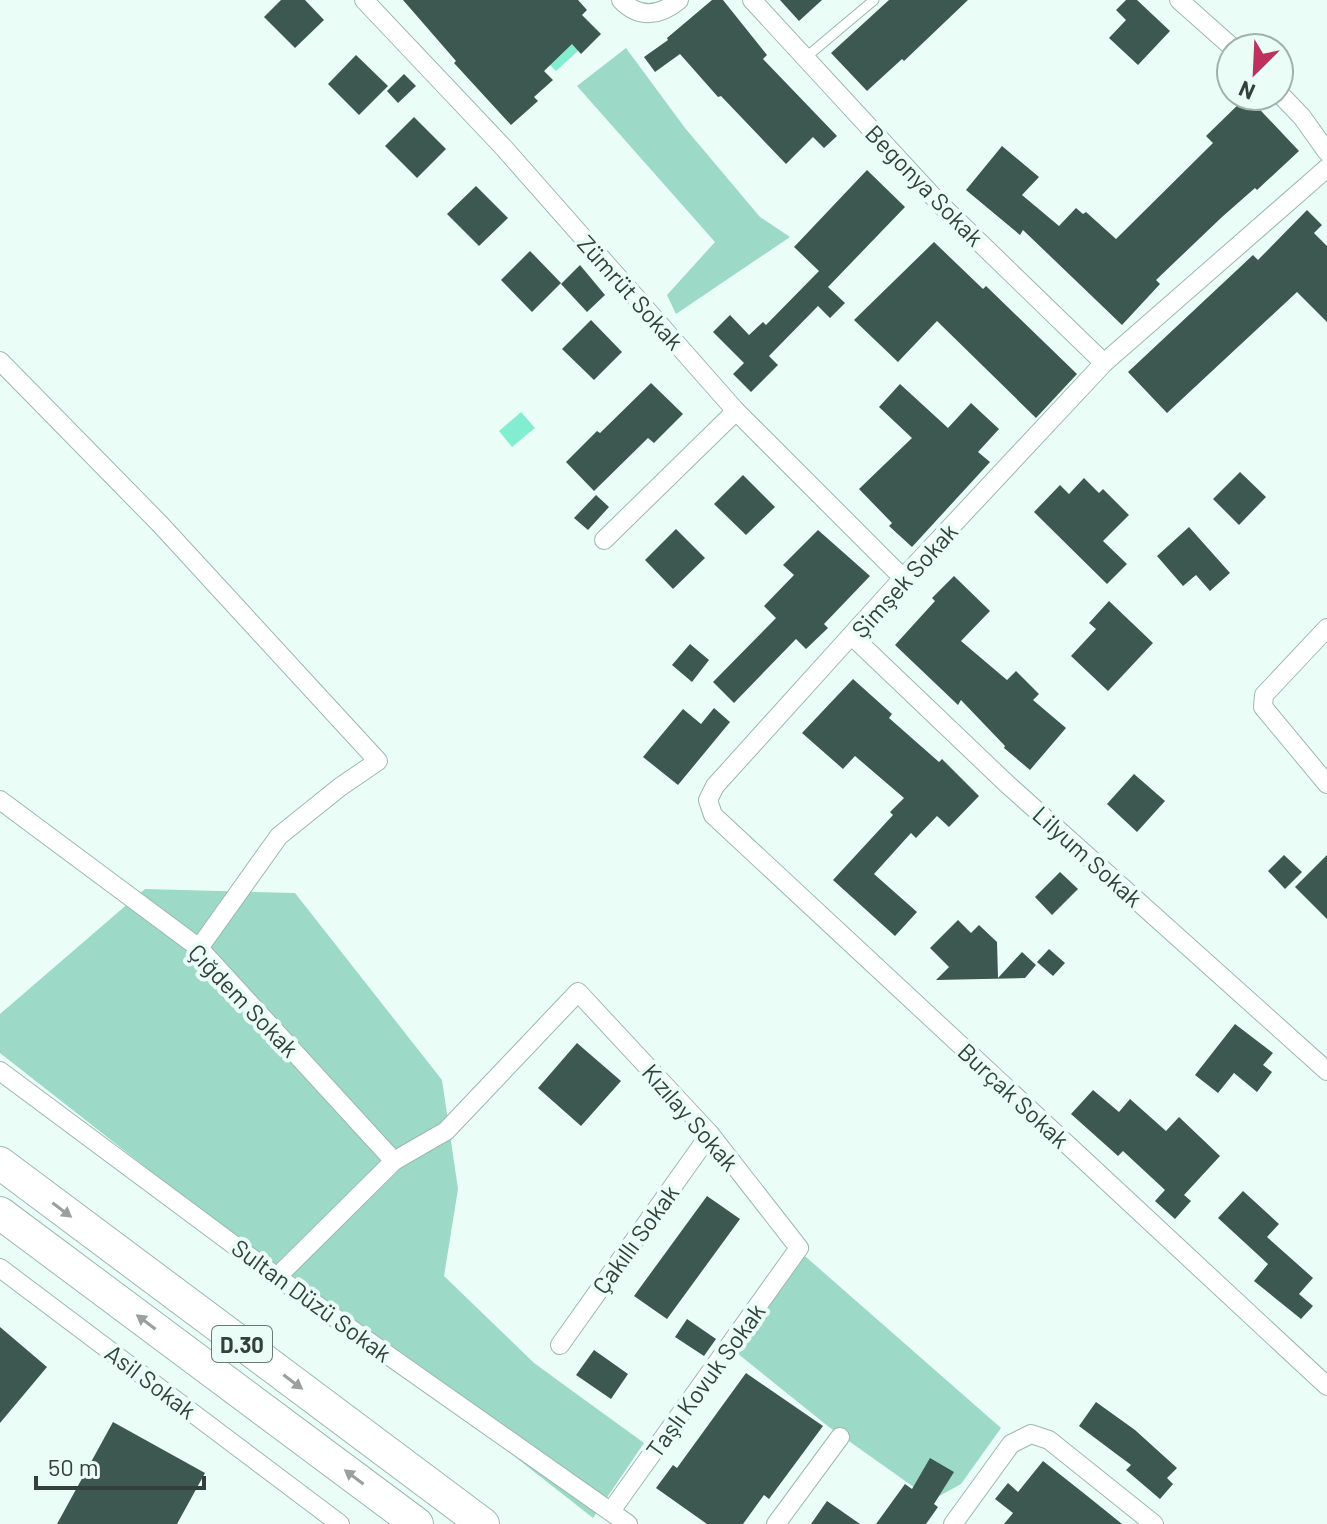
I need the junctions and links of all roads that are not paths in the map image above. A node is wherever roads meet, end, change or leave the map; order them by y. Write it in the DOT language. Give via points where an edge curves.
graph roads {
  1 [pos="364,0"];
  2 [pos="621,0"];
  3 [pos="679,0"];
  4 [pos="752,0"];
  5 [pos="874,0"];
  6 [pos="1179,0"];
  7 [pos="1215,32"];
  8 [pos="805,58"];
  9 [pos="1295,110"];
  10 [pos="1327,152"];
  11 [pos="1327,168"];
  12 [pos="0,361"];
  13 [pos="1104,363"];
  14 [pos="736,411"];
  15 [pos="604,540"];
  16 [pos="903,578"];
  17 [pos="1327,628"];
  18 [pos="853,637"];
  19 [pos="1327,784"];
  20 [pos="0,800"];
  21 [pos="708,800"];
  22 [pos="199,948"];
  23 [pos="0,1071"];
  24 [pos="1327,1071"];
  25 [pos="710,1134"];
  26 [pos="394,1161"];
  27 [pos="0,1163"];
  28 [pos="0,1213"];
  29 [pos="799,1248"];
  30 [pos="0,1268"];
  31 [pos="277,1277"];
  32 [pos="560,1345"];
  33 [pos="1327,1386"];
  34 [pos="840,1437"];
  35 [pos="611,1511"];
  36 [pos="340,1524"];
  37 [pos="417,1524"];
  38 [pos="483,1524"];
  39 [pos="628,1524"];
  40 [pos="776,1524"];
  41 [pos="953,1524"];
  42 [pos="1154,1524"];
  1 -- 14 [label="street, Zümrüt Sokak" via="504,148"];
  2 -- 3 [label="street" via="639,13 654,15"];
  4 -- 8 [label="street, Begonya Sokak"];
  5 -- 8 [label="lane"];
  6 -- 7 [label="street"];
  8 -- 13 [label="street, Begonya Sokak" via="939,203"];
  9 -- 10 [label="street"];
  11 -- 13 [label="street, Şimşek Sokak"];
  12 -- 22 [label="street" via="160,524 378,761 279,836"];
  13 -- 16 [label="street, Şimşek Sokak"];
  14 -- 15 [label="street"];
  14 -- 16 [label="street, Zümrüt Sokak"];
  16 -- 18 [label="street, Şimşek Sokak"];
  17 -- 19 [label="street" via="1264,695 1263,707"];
  18 -- 21 [label="street, Şimşek Sokak" via="715,786"];
  18 -- 24 [label="street, Lilyum Sokak" via="1006,783"];
  20 -- 22 [label="street, Çığdem Sokak"];
  21 -- 33 [label="street, Burçak Sokak" via="713,815"];
  22 -- 26 [label="street, Çığdem Sokak"];
  23 -- 31 [label="street, Sultan Düzü Sokak"];
  25 -- 26 [label="street, Kızılay Sokak" via="578,992 446,1131"];
  25 -- 29 [label="street, Kızılay Sokak"];
  25 -- 32 [label="street, Çakıllı Sokak"];
  26 -- 31 [label="street"];
  27 -- 38 [label="highway, D.30, one-way"];
  37 -- 28 [label="highway, D.30, one-way"];
  29 -- 35 [label="street, Taşlı Kovuk Sokak"];
  30 -- 36 [label="street, Asil Sokak"];
  31 -- 35 [label="street, Sultan Düzü Sokak"];
  34 -- 40 [label="street"];
  35 -- 39 [label="street, Sultan Düzü Sokak"];
  41 -- 42 [label="street" via="1011,1444 1031,1434 1049,1440"];
}
